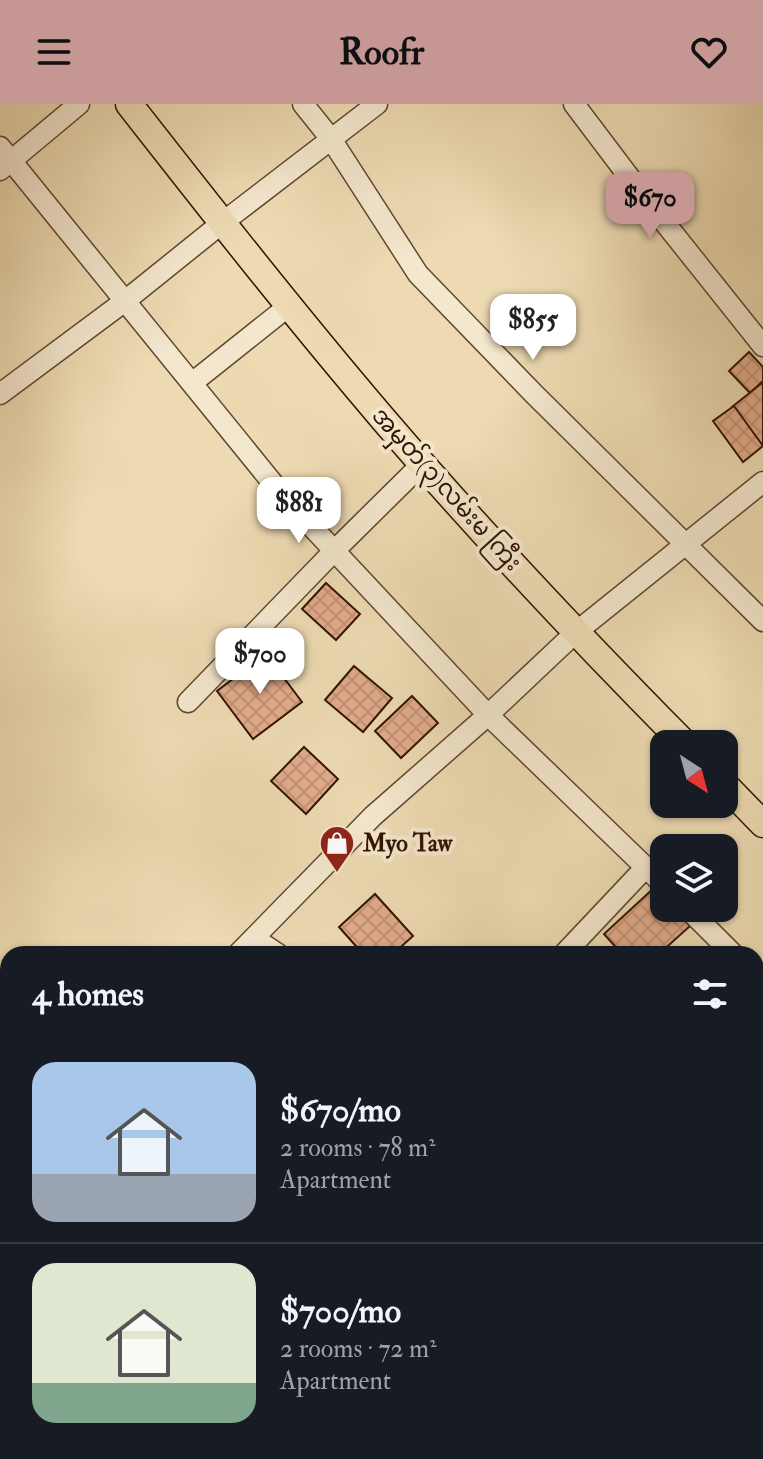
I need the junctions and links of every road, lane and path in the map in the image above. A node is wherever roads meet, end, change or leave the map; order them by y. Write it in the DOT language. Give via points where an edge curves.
graph roads {
  1 [pos="79,104"];
  2 [pos="129,104"];
  3 [pos="303,104"];
  4 [pos="377,104"];
  5 [pos="574,104"];
  6 [pos="331,139"];
  7 [pos="4,159"];
  8 [pos="222,223"];
  9 [pos="125,301"];
  10 [pos="290,305"];
  11 [pos="763,346"];
  12 [pos="192,383"];
  13 [pos="0,394"];
  14 [pos="423,463"];
  15 [pos="763,482"];
  16 [pos="684,544"];
  17 [pos="335,550"];
  18 [pos="763,621"];
  19 [pos="575,633"];
  20 [pos="188,702"];
  21 [pos="488,715"];
  22 [pos="671,730"];
  23 [pos="738,798"];
  24 [pos="763,824"];
  25 [pos="646,867"];
  26 [pos="650,871"];
  27 [pos="701,922"];
  28 [pos="254,938"];
  29 [pos="246,946"];
  30 [pos="266,946"];
  31 [pos="572,946"];
  32 [pos="725,946"];
  1 -- 7 [label="street"];
  2 -- 8 [label="main road, အမှတ်(၃)လမ်းမ ကြီး"];
  3 -- 6 [label="street"];
  4 -- 6 [label="street"];
  5 -- 11 [label="street"];
  6 -- 8 [label="street"];
  6 -- 16 [label="street" via="418,274"];
  7 -- 9 [label="street"];
  8 -- 9 [label="street"];
  8 -- 10 [label="main road, အမှတ်(၃)လမ်းမ ကြီး"];
  9 -- 12 [label="street"];
  9 -- 13 [label="street"];
  10 -- 12 [label="street"];
  10 -- 14 [label="main road, အမှတ်(၃)လမ်းမ ကြီး"];
  12 -- 17 [label="street" via="284,497"];
  14 -- 17 [label="street"];
  14 -- 19 [label="main road, အမှတ်(၃)လမ်းမ ကြီး"];
  15 -- 16 [label="street"];
  16 -- 18 [label="street"];
  16 -- 19 [label="street"];
  17 -- 20 [label="street"];
  17 -- 21 [label="street"];
  19 -- 21 [label="street"];
  19 -- 22 [label="main road, အမှတ်(၃)လမ်းမ ကြီး"];
  21 -- 25 [label="street"];
  21 -- 28 [label="street" via="373,816"];
  23 -- 24 [label="main road"];
  25 -- 26 [label="street"];
  25 -- 31 [label="street"];
  27 -- 32 [label="street"];
  28 -- 29 [label="street"];
  28 -- 30 [label="street"];
}
